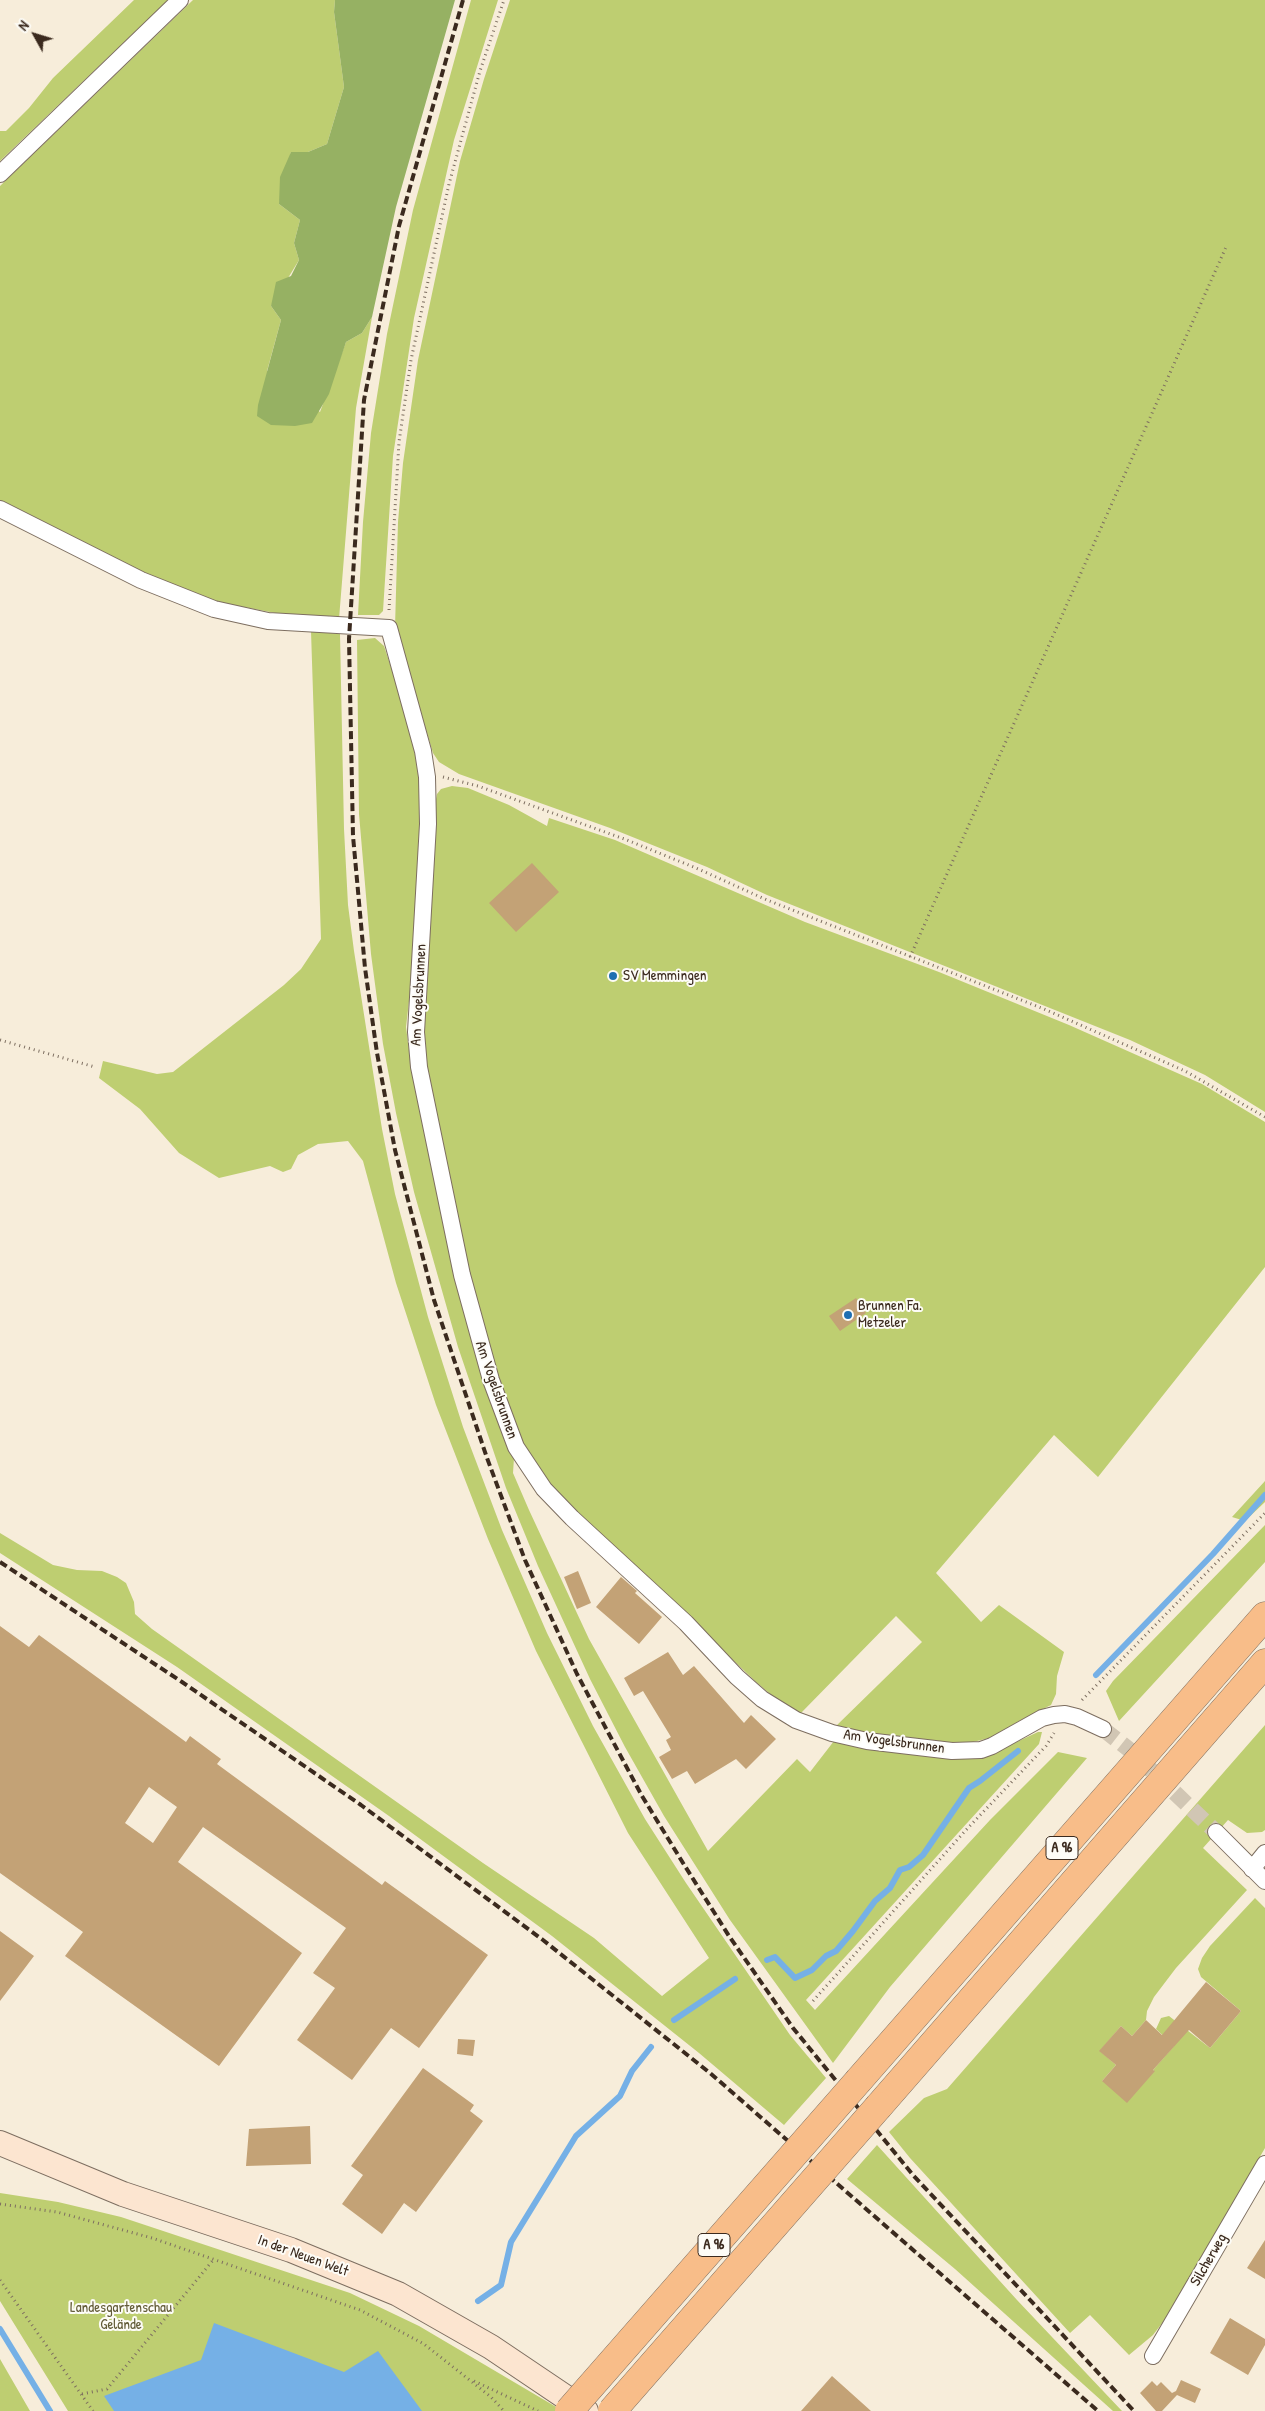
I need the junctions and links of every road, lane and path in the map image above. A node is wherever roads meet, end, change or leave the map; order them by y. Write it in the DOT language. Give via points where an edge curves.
graph roads {
  1 [pos="180,0"];
  2 [pos="504,0"];
  3 [pos="0,174"];
  4 [pos="1226,247"];
  5 [pos="0,509"];
  6 [pos="390,628"];
  7 [pos="427,777"];
  8 [pos="910,956"];
  9 [pos="0,1040"];
  10 [pos="95,1067"];
  11 [pos="1265,1117"];
  12 [pos="1265,1513"];
  13 [pos="1265,1616"];
  14 [pos="1265,1664"];
  15 [pos="1065,1714"];
  16 [pos="1103,1729"];
  17 [pos="1216,1832"];
  18 [pos="1265,1853"];
  19 [pos="1252,1869"];
  20 [pos="1265,1881"];
  21 [pos="813,2001"];
  22 [pos="0,2143"];
  23 [pos="1265,2164"];
  24 [pos="0,2204"];
  25 [pos="214,2259"];
  26 [pos="0,2280"];
  27 [pos="1153,2356"];
  28 [pos="469,2379"];
  29 [pos="82,2394"];
  30 [pos="93,2411"];
  31 [pos="504,2411"];
  32 [pos="538,2411"];
  33 [pos="569,2411"];
  34 [pos="586,2411"];
  35 [pos="612,2411"];
  1 -- 3 [label="street"];
  2 -- 6 [label="path" via="480,71 449,184 412,360 394,512"];
  4 -- 8 [label="path"];
  5 -- 6 [label="street" via="141,580 214,609 268,620"];
  6 -- 7 [label="street, Am Vogelsbrunnen"];
  7 -- 8 [label="path" via="462,781 627,840 766,900"];
  7 -- 15 [label="street, Am Vogelsbrunnen" via="428,833 416,1032 419,1067 450,1225 474,1323 503,1415 522,1460 544,1489 686,1623 737,1677 762,1699 796,1720 866,1741 969,1751 992,1746 1042,1718"];
  8 -- 11 [label="path" via="1185,1070"];
  9 -- 10 [label="path"];
  12 -- 15 [label="path" via="1092,1692"];
  13 -- 33 [label="highway, A 96, bridge"];
  14 -- 35 [label="highway, A 96, bridge"];
  15 -- 16 [label="street, Am Vogelsbrunnen"];
  15 -- 21 [label="path" via="1046,1746"];
  17 -- 19 [label="street"];
  18 -- 19 [label="street"];
  19 -- 20 [label="street"];
  22 -- 34 [label="street, In der Neuen Welt" via="123,2194 291,2250 398,2294 491,2347"];
  23 -- 27 [label="street, Silcherweg"];
  24 -- 25 [label="path" via="66,2214"];
  25 -- 28 [label="path" via="360,2310 424,2344"];
  25 -- 29 [label="path" via="107,2389"];
  26 -- 29 [label="path"];
  28 -- 31 [label="path"];
  28 -- 32 [label="path"];
  29 -- 30 [label="path"];
}
